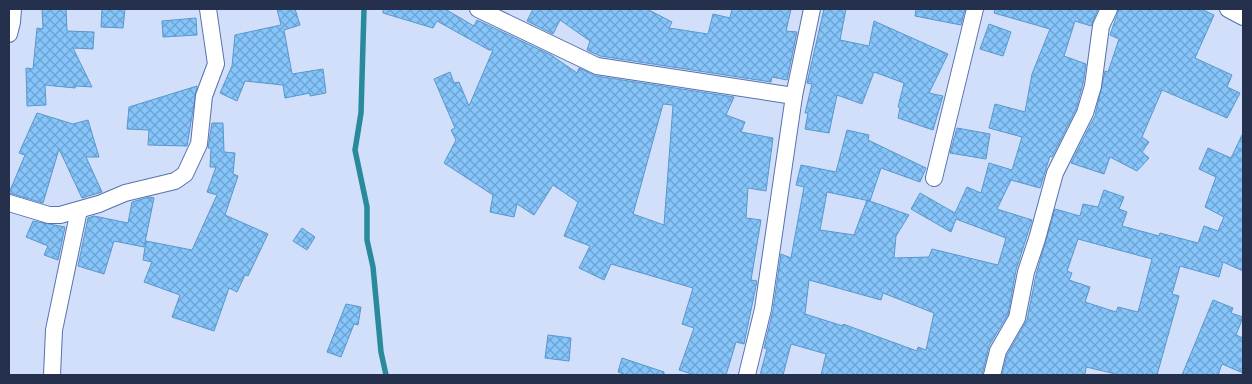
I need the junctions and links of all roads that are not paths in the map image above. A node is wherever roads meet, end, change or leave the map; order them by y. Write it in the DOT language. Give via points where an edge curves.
graph roads {
  1 [pos="13,9"];
  2 [pos="208,9"];
  3 [pos="478,9"];
  4 [pos="812,9"];
  5 [pos="975,9"];
  6 [pos="1108,9"];
  7 [pos="1228,9"];
  8 [pos="1243,17"];
  9 [pos="9,34"];
  10 [pos="794,96"];
  11 [pos="934,178"];
  12 [pos="9,203"];
  13 [pos="79,210"];
  14 [pos="52,375"];
  15 [pos="747,375"];
  16 [pos="992,375"];
  1 -- 9 [label="street"];
  2 -- 13 [label="street" via="216,64 204,96 199,144 191,165 176,181 125,193"];
  3 -- 10 [label="street" via="597,66"];
  4 -- 10 [label="street"];
  5 -- 11 [label="street"];
  6 -- 16 [label="street" via="1101,26 1093,86 1085,113 1055,173 1026,272 1017,318 998,351"];
  7 -- 8 [label="street"];
  10 -- 15 [label="street" via="763,309"];
  12 -- 13 [label="street" via="48,215"];
  13 -- 14 [label="street" via="54,330"];
}
